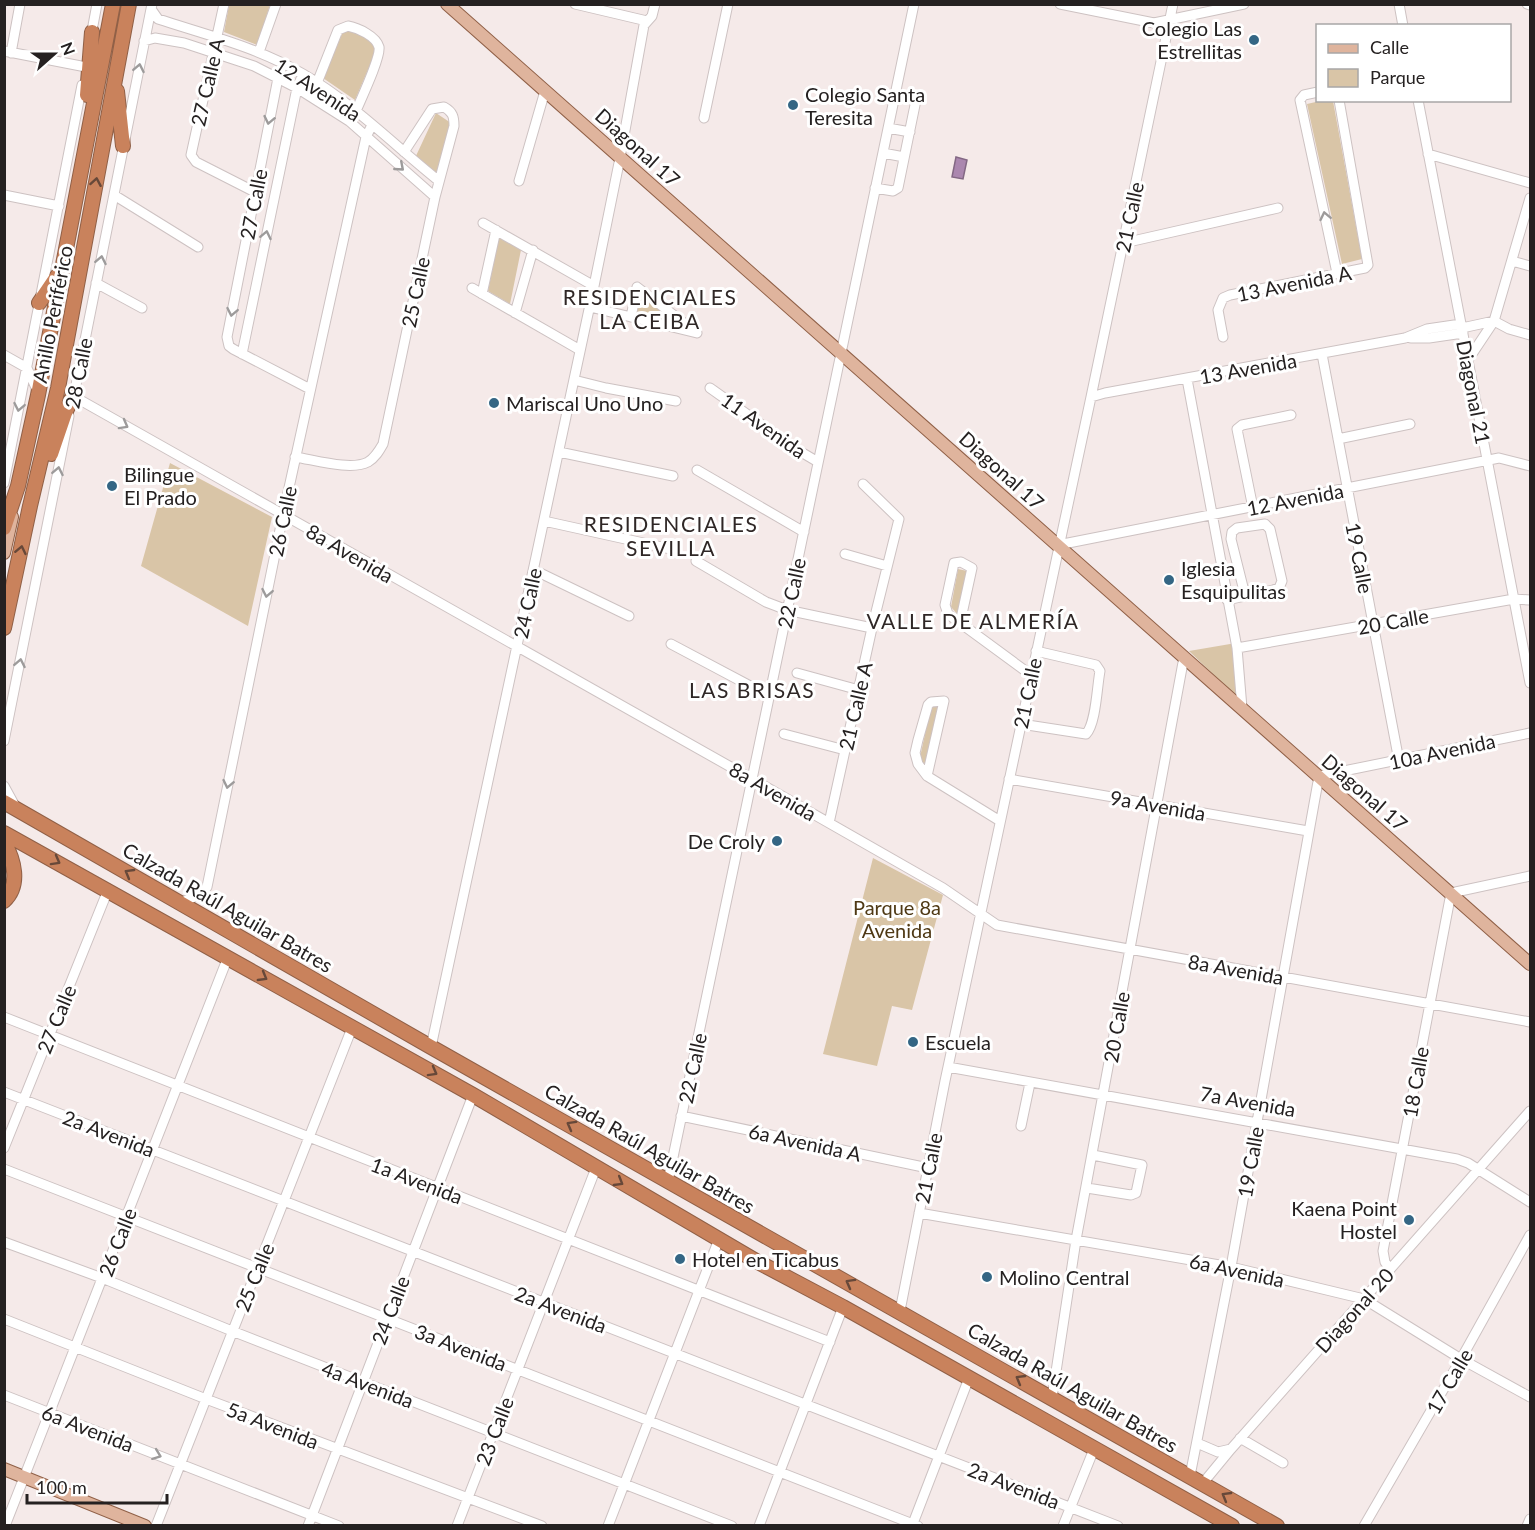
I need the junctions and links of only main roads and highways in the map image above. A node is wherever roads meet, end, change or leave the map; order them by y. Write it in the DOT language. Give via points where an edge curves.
graph roads {
  1 [pos="113,4"];
  2 [pos="129,4"];
  3 [pos="447,4"];
  4 [pos="92,32"];
  5 [pos="116,76"];
  6 [pos="123,146"];
  7 [pos="83,158"];
  8 [pos="62,268"];
  9 [pos="39,303"];
  10 [pos="74,396"];
  11 [pos="11,485"];
  12 [pos="30,506"];
  13 [pos="4,528"];
  14 [pos="4,553"];
  15 [pos="4,628"];
  16 [pos="10,805"];
  17 [pos="4,833"];
  18 [pos="4,842"];
  19 [pos="4,901"];
  20 [pos="1530,964"];
  21 [pos="4,1469"];
  22 [pos="1216,1522"];
  23 [pos="145,1526"];
  24 [pos="1232,1526"];
  25 [pos="1277,1526"];
  1 -- 7 [label="highway, Anillo Periférico"];
  2 -- 5 [label="highway, Anillo Periférico"];
  3 -- 20 [label="main road, Diagonal 17"];
  4 -- 7 [label="highway"];
  5 -- 6 [label="highway"];
  12 -- 5 [label="highway, Anillo Periférico, one-way" via="58,388"];
  7 -- 8 [label="highway, Anillo Periférico"];
  8 -- 9 [label="highway"];
  8 -- 11 [label="highway, Anillo Periférico" via="38,395"];
  10 -- 12 [label="highway"];
  11 -- 13 [label="highway"];
  11 -- 14 [label="main road, Anillo Periférico"];
  15 -- 12 [label="highway, Anillo Periférico, one-way"];
  25 -- 16 [label="highway, Calzada Raúl Aguilar Batres, one-way"];
  17 -- 22 [label="highway, one-way" via="473,1095"];
  18 -- 19 [label="highway" via="15,883"];
  21 -- 23 [label="main road"];
  22 -- 24 [label="highway"];
}
